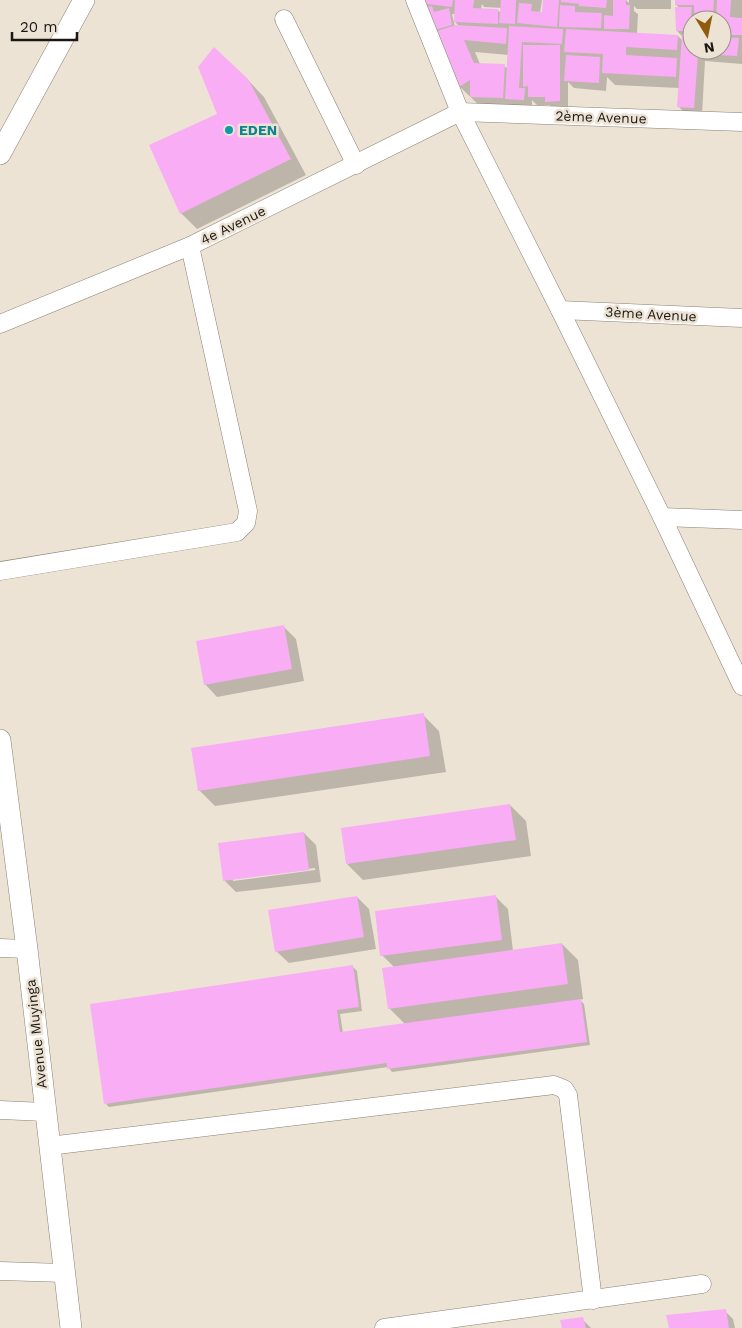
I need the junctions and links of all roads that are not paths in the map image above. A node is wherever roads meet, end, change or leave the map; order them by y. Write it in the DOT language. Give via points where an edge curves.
graph roads {
  1 [pos="84,0"];
  2 [pos="415,0"];
  3 [pos="284,19"];
  4 [pos="460,112"];
  5 [pos="742,122"];
  6 [pos="0,154"];
  7 [pos="356,165"];
  8 [pos="190,246"];
  9 [pos="560,310"];
  10 [pos="742,318"];
  11 [pos="0,324"];
  12 [pos="662,517"];
  13 [pos="742,520"];
  14 [pos="0,571"];
  15 [pos="742,686"];
  16 [pos="1,749"];
  17 [pos="0,948"];
  18 [pos="27,949"];
  19 [pos="0,1110"];
  20 [pos="45,1112"];
  21 [pos="49,1146"];
  22 [pos="0,1271"];
  23 [pos="64,1273"];
  24 [pos="702,1284"];
  25 [pos="594,1300"];
  26 [pos="71,1328"];
  27 [pos="384,1328"];
  1 -- 6 [label="street"];
  2 -- 4 [label="street"];
  3 -- 7 [label="street"];
  4 -- 5 [label="street, 2ème Avenue"];
  4 -- 7 [label="street, 4e Avenue"];
  4 -- 9 [label="street"];
  7 -- 8 [label="street, 4e Avenue"];
  8 -- 11 [label="street, 4e Avenue"];
  8 -- 14 [label="street" via="248,511 246,523 237,532"];
  9 -- 10 [label="street, 3ème Avenue"];
  9 -- 12 [label="street"];
  12 -- 13 [label="street"];
  12 -- 15 [label="street"];
  16 -- 18 [label="street, Avenue Muyinga"];
  17 -- 18 [label="street"];
  18 -- 20 [label="street, Avenue Muyinga"];
  19 -- 20 [label="street"];
  20 -- 21 [label="street, Avenue Muyinga"];
  21 -- 23 [label="street, Avenue Muyinga"];
  21 -- 25 [label="street" via="554,1085 564,1089 568,1096"];
  22 -- 23 [label="street"];
  23 -- 26 [label="street, Avenue Muyinga"];
  24 -- 25 [label="street"];
  25 -- 27 [label="street"];
}
